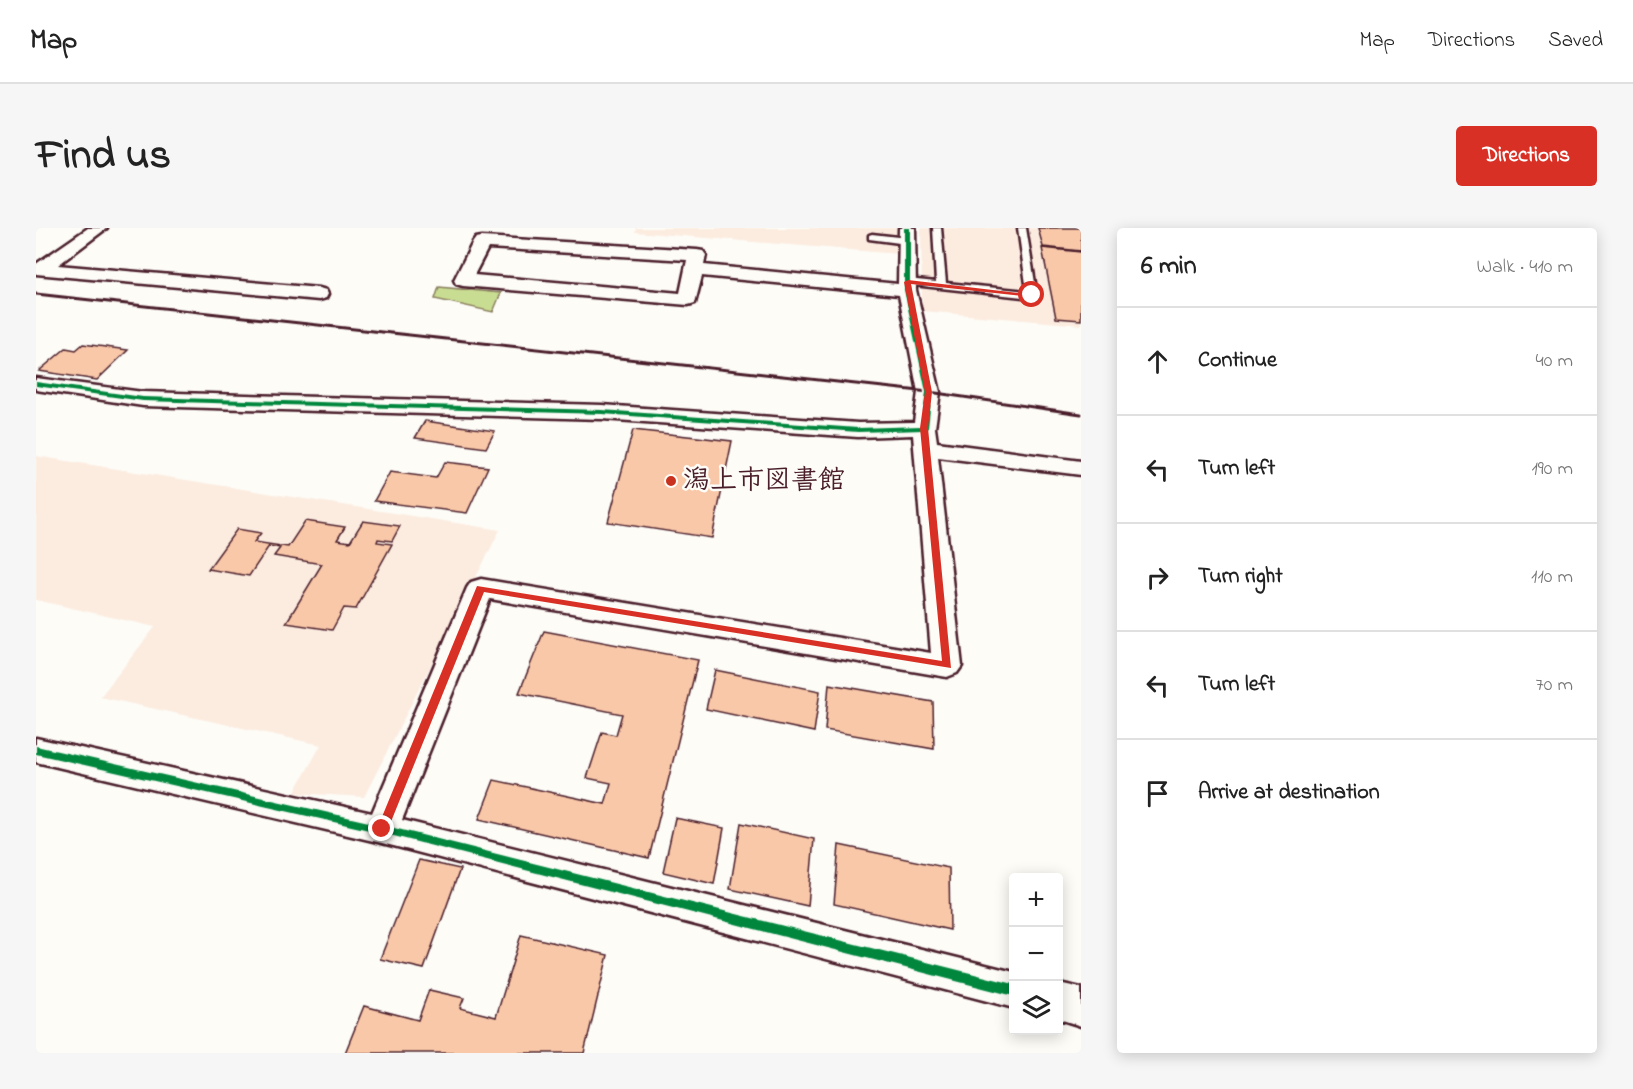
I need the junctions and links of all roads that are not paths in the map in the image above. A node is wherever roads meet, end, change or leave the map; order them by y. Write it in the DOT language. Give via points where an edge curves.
graph roads {
  1 [pos="99,228"];
  2 [pos="937,228"];
  3 [pos="1022,228"];
  4 [pos="907,235"];
  5 [pos="872,237"];
  6 [pos="38,269"];
  7 [pos="694,270"];
  8 [pos="941,285"];
  9 [pos="907,286"];
  10 [pos="319,294"];
  11 [pos="36,384"];
  12 [pos="925,438"];
  13 [pos="1081,468"];
  14 [pos="36,750"];
  15 [pos="382,829"];
  16 [pos="1009,989"];
  17 [pos="1063,1003"];
  18 [pos="1081,1007"];
  1 -- 6 [label="street"];
  2 -- 8 [label="lane"];
  3 -- 8 [label="lane" via="1032,295"];
  4 -- 5 [label="lane"];
  4 -- 9 [label="street"];
  6 -- 10 [label="street"];
  7 -- 7 [label="street" via="688,299 463,280 482,242 697,255"];
  7 -- 9 [label="street"];
  8 -- 9 [label="lane"];
  9 -- 12 [label="street" via="929,392"];
  11 -- 12 [label="street" via="143,399 602,412"];
  12 -- 13 [label="street"];
  12 -- 15 [label="street" via="947,666 481,588"];
  14 -- 15 [label="street"];
  15 -- 16 [label="street"];
  17 -- 18 [label="street"];
}
